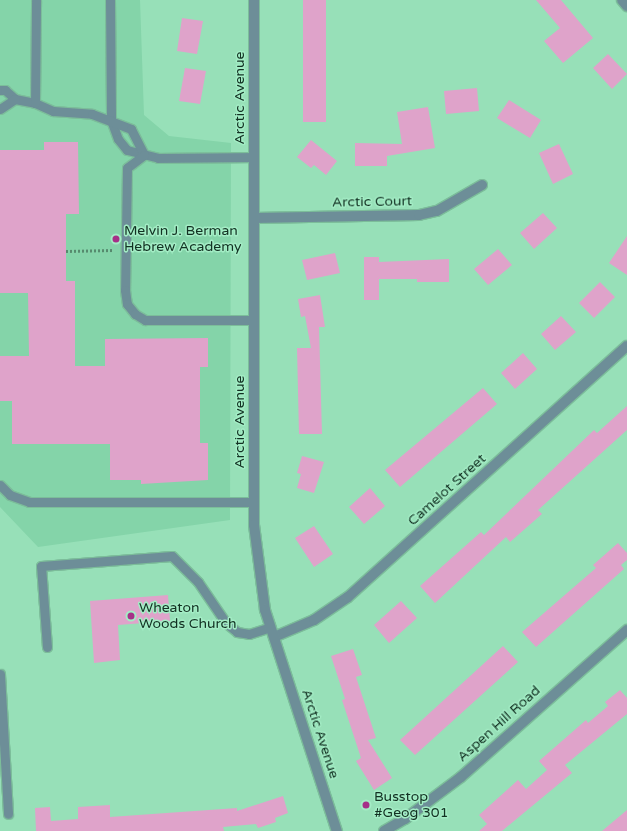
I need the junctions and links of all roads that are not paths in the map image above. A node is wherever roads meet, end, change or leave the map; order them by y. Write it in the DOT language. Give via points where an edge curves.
graph roads {
  1 [pos="36,0"];
  2 [pos="110,0"];
  3 [pos="254,0"];
  4 [pos="622,0"];
  5 [pos="627,6"];
  6 [pos="0,90"];
  7 [pos="15,99"];
  8 [pos="35,103"];
  9 [pos="0,109"];
  10 [pos="111,120"];
  11 [pos="144,155"];
  12 [pos="254,157"];
  13 [pos="482,185"];
  14 [pos="254,218"];
  15 [pos="254,320"];
  16 [pos="627,346"];
  17 [pos="0,485"];
  18 [pos="254,502"];
  19 [pos="270,627"];
  20 [pos="627,630"];
  21 [pos="274,637"];
  22 [pos="47,647"];
  23 [pos="0,674"];
  24 [pos="8,814"];
  25 [pos="337,831"];
  26 [pos="384,831"];
  1 -- 8 [label="lane"];
  2 -- 10 [label="lane"];
  3 -- 12 [label="street, Arctic Avenue"];
  4 -- 5 [label="street"];
  6 -- 7 [label="lane" via="5,90"];
  7 -- 8 [label="lane"];
  7 -- 9 [label="lane"];
  8 -- 10 [label="lane" via="53,112 92,114"];
  10 -- 11 [label="lane" via="131,129"];
  10 -- 11 [label="lane" via="118,139 127,150"];
  11 -- 12 [label="lane" via="158,158"];
  11 -- 15 [label="lane" via="127,168 127,304 135,314 145,320"];
  12 -- 14 [label="street, Arctic Avenue"];
  13 -- 14 [label="street, Arctic Court" via="437,211 419,215"];
  14 -- 15 [label="street, Arctic Avenue"];
  15 -- 18 [label="street, Arctic Avenue"];
  16 -- 21 [label="street, Camelot Street" via="348,597 314,620"];
  17 -- 18 [label="lane" via="10,495 29,502"];
  18 -- 19 [label="street, Arctic Avenue" via="254,525 264,602"];
  19 -- 21 [label="street, Arctic Avenue"];
  19 -- 22 [label="lane" via="249,634 237,632 226,624 198,582 172,556 41,566"];
  20 -- 26 [label="street, Aspen Hill Road" via="461,777 405,819"];
  21 -- 25 [label="street, Arctic Avenue"];
  23 -- 24 [label="lane"];
}
